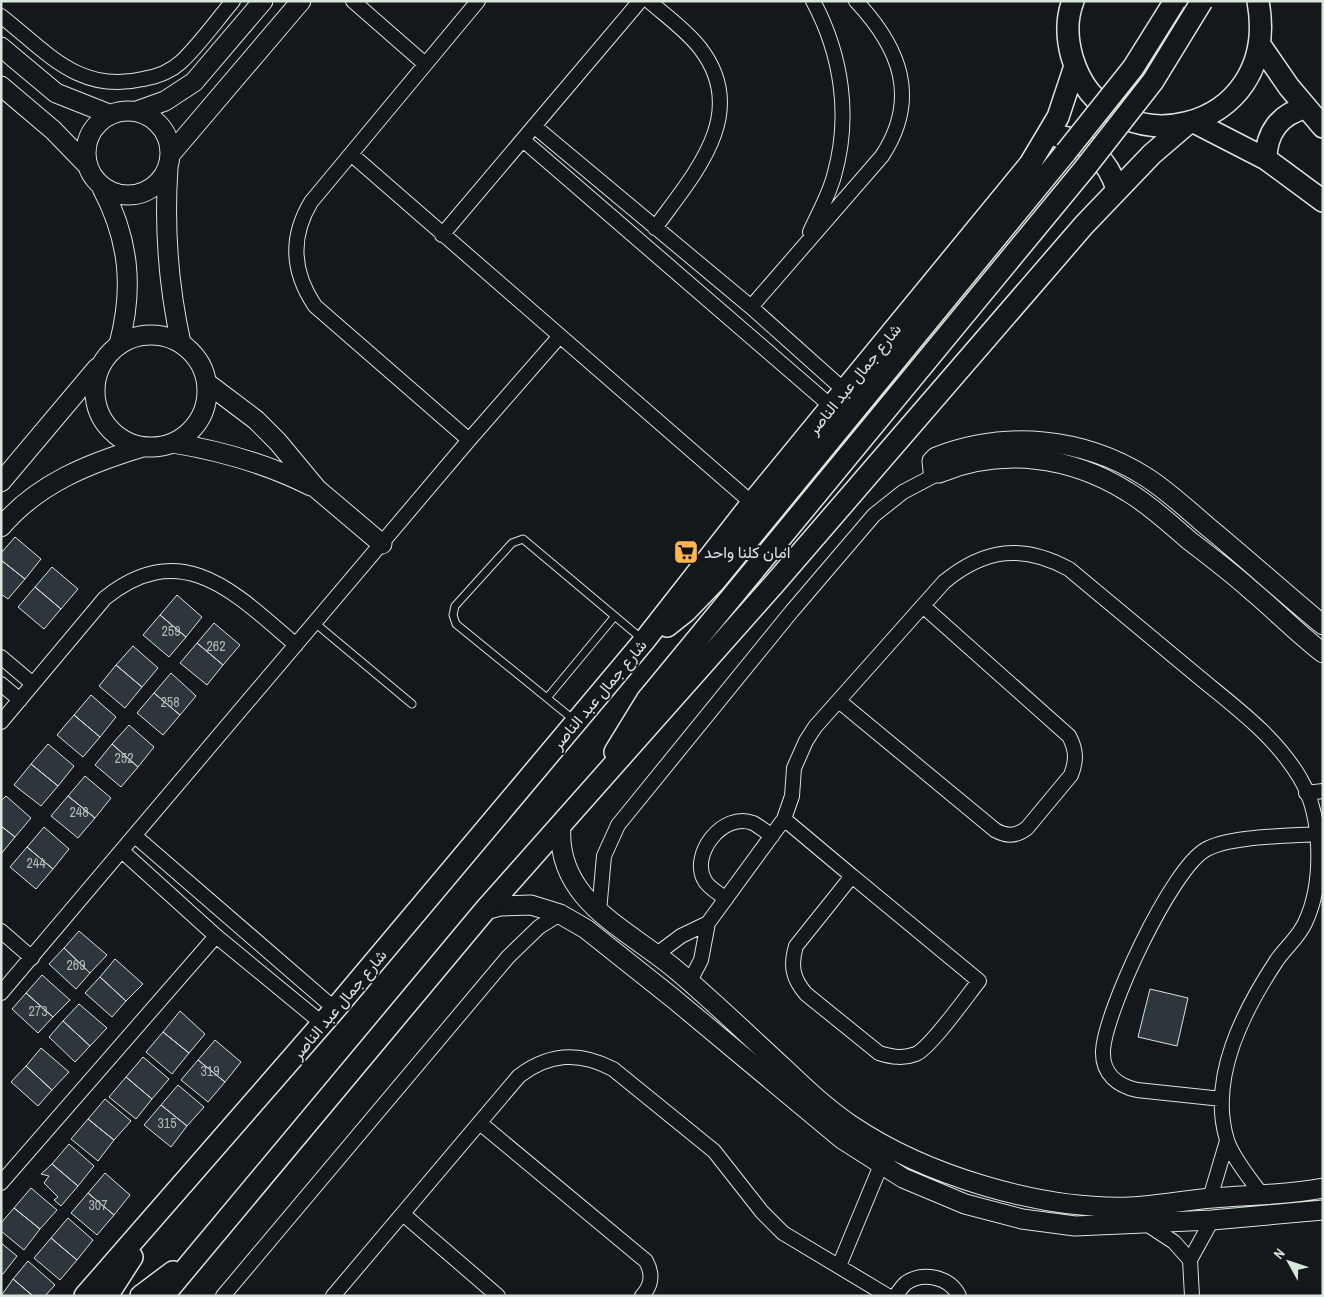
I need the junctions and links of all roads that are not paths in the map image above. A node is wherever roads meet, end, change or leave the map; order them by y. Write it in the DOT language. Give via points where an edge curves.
graph roads {
  1 [pos="233,1"];
  2 [pos="263,1"];
  3 [pos="301,1"];
  4 [pos="352,1"];
  5 [pos="478,1"];
  6 [pos="640,1"];
  7 [pos="649,1"];
  8 [pos="813,1"];
  9 [pos="856,1"];
  10 [pos="1060,1"];
  11 [pos="1072,1"];
  12 [pos="1175,1"];
  13 [pos="1202,1"];
  14 [pos="1258,1"];
  15 [pos="1,16"];
  16 [pos="1068,26"];
  17 [pos="1260,45"];
  18 [pos="1,47"];
  19 [pos="425,64"];
  20 [pos="1075,66"];
  21 [pos="1,86"];
  22 [pos="1305,108"];
  23 [pos="137,111"];
  24 [pos="109,114"];
  25 [pos="1190,123"];
  26 [pos="534,126"];
  27 [pos="1323,127"];
  28 [pos="1049,136"];
  29 [pos="523,140"];
  30 [pos="351,154"];
  31 [pos="1266,159"];
  32 [pos="169,161"];
  33 [pos="86,164"];
  34 [pos="102,188"];
  35 [pos="1117,189"];
  36 [pos="1323,201"];
  37 [pos="654,228"];
  38 [pos="442,235"];
  39 [pos="798,254"];
  40 [pos="751,307"];
  41 [pos="560,337"];
  42 [pos="181,343"];
  43 [pos="119,344"];
  44 [pos="101,363"];
  45 [pos="207,383"];
  46 [pos="838,399"];
  47 [pos="469,440"];
  48 [pos="173,443"];
  49 [pos="144,447"];
  50 [pos="940,473"];
  51 [pos="1,482"];
  52 [pos="317,489"];
  53 [pos="752,503"];
  54 [pos="1,527"];
  55 [pos="382,544"];
  56 [pos="923,606"];
  57 [pos="615,616"];
  58 [pos="315,623"];
  59 [pos="1323,625"];
  60 [pos="644,641"];
  61 [pos="296,645"];
  62 [pos="1323,653"];
  63 [pos="1,657"];
  64 [pos="1,684"];
  65 [pos="33,684"];
  66 [pos="547,698"];
  67 [pos="20,700"];
  68 [pos="839,701"];
  69 [pos="412,704"];
  70 [pos="1,722"];
  71 [pos="576,722"];
  72 [pos="605,776"];
  73 [pos="1323,791"];
  74 [pos="1306,793"];
  75 [pos="784,819"];
  76 [pos="561,825"];
  77 [pos="1317,834"];
  78 [pos="135,836"];
  79 [pos="772,836"];
  80 [pos="122,852"];
  81 [pos="852,876"];
  82 [pos="1320,880"];
  83 [pos="726,899"];
  84 [pos="485,910"];
  85 [pos="599,911"];
  86 [pos="560,914"];
  87 [pos="708,923"];
  88 [pos="586,929"];
  89 [pos="1,931"];
  90 [pos="216,936"];
  91 [pos="657,954"];
  92 [pos="32,958"];
  93 [pos="690,981"];
  94 [pos="1,993"];
  95 [pos="674,999"];
  96 [pos="329,1017"];
  97 [pos="1222,1098"];
  98 [pos="480,1122"];
  99 [pos="846,1132"];
  100 [pos="1227,1141"];
  101 [pos="881,1165"];
  102 [pos="1,1183"];
  103 [pos="1316,1190"];
  104 [pos="1262,1195"];
  105 [pos="1210,1198"];
  106 [pos="1316,1210"];
  107 [pos="403,1214"];
  108 [pos="1212,1220"];
  109 [pos="1146,1223"];
  110 [pos="148,1225"];
  111 [pos="1190,1260"];
  112 [pos="192,1261"];
  113 [pos="839,1266"];
  114 [pos="85,1296"];
  115 [pos="107,1296"];
  116 [pos="141,1296"];
  117 [pos="163,1296"];
  118 [pos="223,1296"];
  119 [pos="333,1296"];
  120 [pos="498,1296"];
  121 [pos="642,1296"];
  122 [pos="888,1296"];
  123 [pos="895,1296"];
  124 [pos="959,1296"];
  125 [pos="1192,1296"];
  1 -- 15 [label="street" via="180,63 150,78 118,83 93,80 70,72"];
  2 -- 23 [label="street" via="194,82 165,101"];
  3 -- 32 [label="street"];
  4 -- 19 [label="street"];
  5 -- 19 [label="street"];
  6 -- 26 [label="street"];
  7 -- 37 [label="street" via="701,49 715,78 720,109 708,154"];
  8 -- 39 [label="street" via="828,32 839,73 842,137 834,178"];
  9 -- 39 [label="street" via="878,28 899,67 903,90 901,113 897,129 882,156"];
  10 -- 16 [label="main road"];
  11 -- 16 [label="main road"];
  12 -- 60 [label="main road, bridge" via="1128,75 714,582 686,611"];
  13 -- 72 [label="main road, bridge" via="1153,81 1085,168 647,700 618,743"];
  14 -- 17 [label="main road" via="1262,24"];
  16 -- 20 [label="main road"];
  17 -- 22 [label="main road"];
  17 -- 25 [label="main road" via="1255,65 1245,84 1231,100 1214,113"];
  18 -- 24 [label="street" via="56,93"];
  19 -- 30 [label="street"];
  20 -- 25 [label="main road" via="1096,98 1129,120 1167,126"];
  20 -- 28 [label="main road, شارع جمال عبد الناصر"];
  21 -- 33 [label="street" via="53,130"];
  22 -- 27 [label="main road"];
  22 -- 31 [label="main road" via="1289,114 1276,126 1268,142"];
  23 -- 24 [label="street"];
  23 -- 32 [label="street" via="162,127 168,140"];
  24 -- 33 [label="street" via="94,127 85,145"];
  25 -- 31 [label="main road"];
  25 -- 35 [label="main road"];
  26 -- 29 [label="street"];
  26 -- 37 [label="street"];
  28 -- 35 [label="main road" via="1072,139 1092,150 1108,167"];
  28 -- 46 [label="main road, شارع جمال عبد الناصر" via="1030,164"];
  29 -- 38 [label="street"];
  29 -- 46 [label="street"];
  30 -- 38 [label="street"];
  30 -- 47 [label="street" via="303,216 295,247 299,278 314,306"];
  31 -- 36 [label="main road"];
  32 -- 34 [label="street" via="160,180 148,190 133,196"];
  32 -- 42 [label="street" via="167,251"];
  33 -- 34 [label="street" via="92,178"];
  34 -- 43 [label="street" via="121,230 127,260 128,299"];
  35 -- 72 [label="main road"];
  37 -- 40 [label="street"];
  38 -- 41 [label="street"];
  39 -- 40 [label="street"];
  40 -- 46 [label="street"];
  41 -- 47 [label="street"];
  41 -- 53 [label="street"];
  42 -- 43 [label="street" via="161,335 139,335"];
  42 -- 45 [label="street" via="194,353"];
  43 -- 44 [label="street"];
  44 -- 49 [label="street" via="95,384 96,406 106,426 123,440"];
  44 -- 51 [label="street"];
  45 -- 48 [label="street" via="205,407 193,429"];
  45 -- 52 [label="street" via="272,436"];
  46 -- 53 [label="main road, شارع جمال عبد الناصر"];
  47 -- 55 [label="street"];
  48 -- 49 [label="street"];
  48 -- 52 [label="street" via="240,457"];
  49 -- 54 [label="street" via="97,462 60,479 20,507"];
  50 -- 59 [label="street" via="932,468 936,457 990,442 1036,441 1072,446 1112,459 1148,478"];
  50 -- 62 [label="street" via="965,464 1027,458 1047,460 1103,478 1129,492 1157,514"];
  50 -- 85 [label="street" via="903,492 874,515 675,752 618,825 604,856"];
  52 -- 55 [label="street"];
  53 -- 60 [label="main road, شارع جمال عبد الناصر"];
  55 -- 58 [label="street"];
  56 -- 68 [label="street"];
  56 -- 68 [label="street" via="1068,736 1074,745 1075,765 1071,775 1027,828 1008,835 995,830"];
  56 -- 74 [label="street" via="944,582 976,560 1014,552 1052,560 1069,569 1256,725 1281,750 1301,779"];
  57 -- 60 [label="lane"];
  57 -- 66 [label="lane"];
  57 -- 66 [label="lane" via="523,539 512,543 455,606 456,624"];
  58 -- 61 [label="street"];
  58 -- 69 [label="lane"];
  60 -- 71 [label="main road, شارع جمال عبد الناصر"];
  61 -- 65 [label="street" via="219,582 188,572 156,573 126,583 105,598"];
  61 -- 78 [label="street"];
  63 -- 65 [label="street"];
  64 -- 67 [label="street"];
  65 -- 67 [label="street"];
  66 -- 71 [label="lane"];
  67 -- 70 [label="street"];
  68 -- 75 [label="street" via="815,727 802,748 794,768 792,796"];
  71 -- 96 [label="main road, شارع جمال عبد الناصر"];
  72 -- 76 [label="main road"];
  73 -- 74 [label="street"];
  74 -- 77 [label="street"];
  75 -- 79 [label="street"];
  75 -- 81 [label="street"];
  76 -- 84 [label="main road"];
  76 -- 85 [label="street" via="561,849 567,872 579,892"];
  77 -- 82 [label="street"];
  77 -- 97 [label="street" via="1232,842 1204,850 1193,860 1160,910 1123,984 1103,1052 1106,1068 1115,1081 1137,1090"];
  78 -- 80 [label="street"];
  78 -- 96 [label="street"];
  79 -- 83 [label="street"];
  79 -- 83 [label="street" via="752,822 738,822 715,833 702,856 702,869 705,882"];
  80 -- 90 [label="street"];
  80 -- 92 [label="street"];
  81 -- 81 [label="street" via="979,981 923,1050 906,1057 892,1057 867,1045 806,994 793,972 796,946"];
  82 -- 97 [label="street" via="1304,925 1256,992 1238,1029"];
  83 -- 87 [label="street"];
  84 -- 86 [label="street" via="531,905"];
  84 -- 112 [label="main road"];
  85 -- 88 [label="street" via="587,916"];
  85 -- 91 [label="street"];
  86 -- 88 [label="street"];
  86 -- 118 [label="street" via="539,927 508,957"];
  87 -- 91 [label="street" via="681,936"];
  87 -- 93 [label="street" via="701,960"];
  88 -- 95 [label="street"];
  89 -- 92 [label="street"];
  90 -- 96 [label="street"];
  90 -- 102 [label="street"];
  91 -- 93 [label="street"];
  92 -- 94 [label="street"];
  93 -- 95 [label="street"];
  93 -- 99 [label="street" via="821,1102"];
  95 -- 99 [label="street"];
  96 -- 110 [label="main road, شارع جمال عبد الناصر"];
  97 -- 100 [label="street"];
  98 -- 107 [label="street"];
  98 -- 113 [label="street" via="519,1076 533,1066 565,1056 582,1056 598,1061 613,1069 707,1145 783,1233"];
  98 -- 121 [label="street" via="646,1261 651,1280"];
  99 -- 101 [label="street"];
  99 -- 105 [label="street" via="886,1145 940,1170 1016,1193 1059,1201 1129,1207"];
  100 -- 104 [label="street"];
  100 -- 105 [label="street"];
  101 -- 109 [label="street" via="935,1193 996,1214 1075,1226"];
  101 -- 113 [label="street"];
  103 -- 104 [label="street"];
  103 -- 106 [label="street"];
  104 -- 105 [label="street"];
  106 -- 108 [label="street"];
  107 -- 119 [label="street"];
  107 -- 120 [label="street"];
  108 -- 109 [label="street"];
  108 -- 111 [label="street"];
  109 -- 111 [label="street" via="1174,1242"];
  110 -- 114 [label="main road, شارع جمال عبد الناصر"];
  110 -- 115 [label="main road"];
  111 -- 125 [label="street"];
  112 -- 116 [label="main road"];
  112 -- 117 [label="main road"];
  113 -- 122 [label="street"];
  123 -- 124 [label="street" via="905,1284 927,1276 949,1284"];
}
